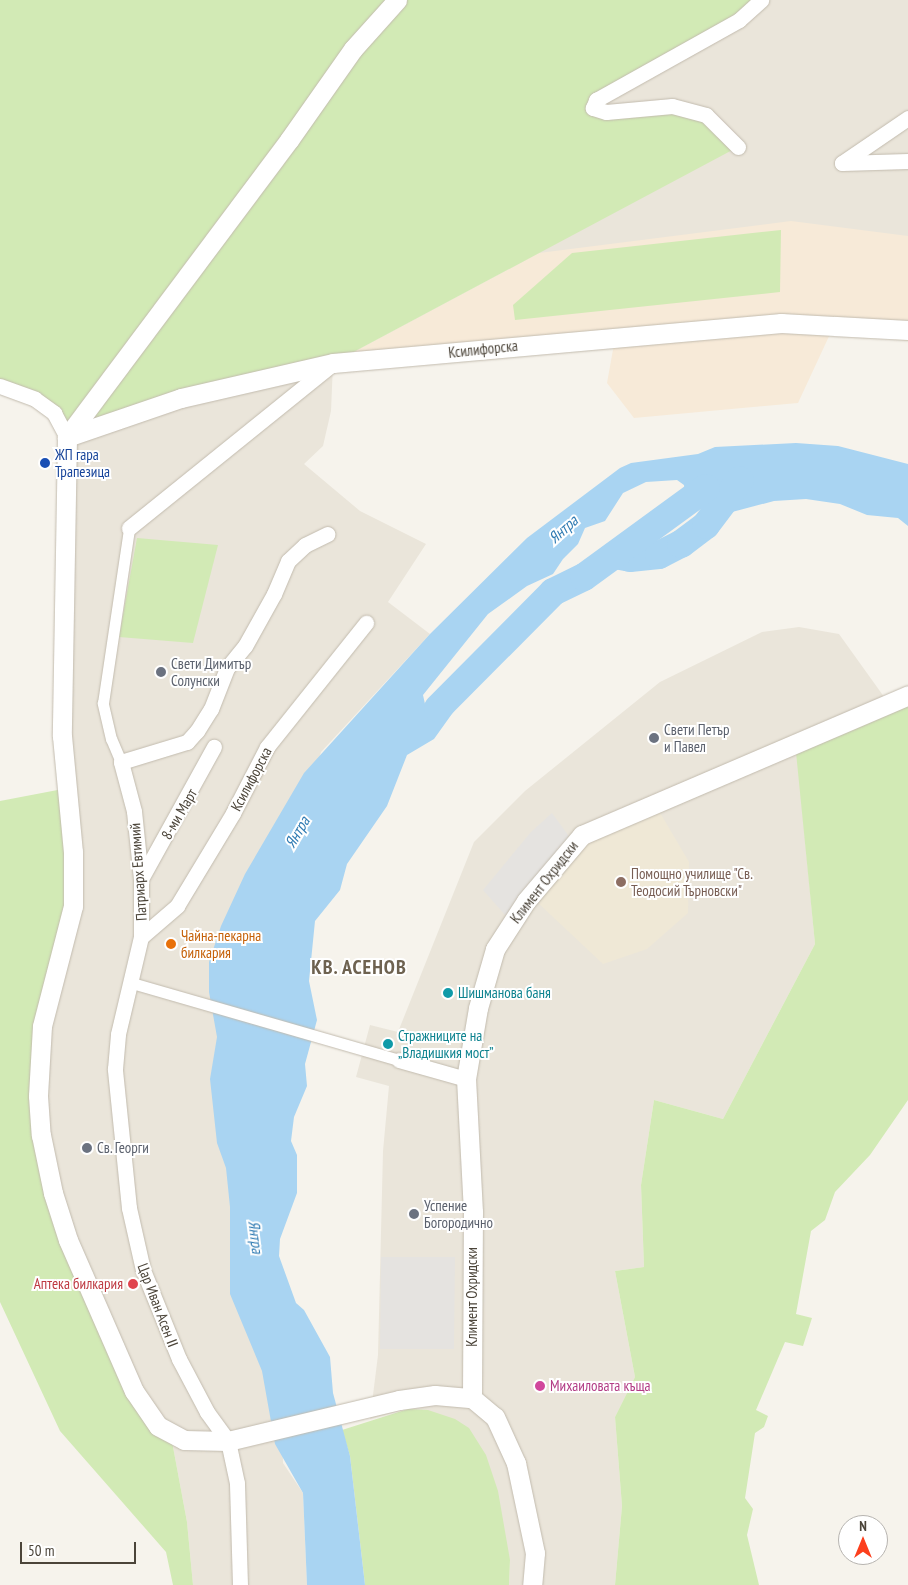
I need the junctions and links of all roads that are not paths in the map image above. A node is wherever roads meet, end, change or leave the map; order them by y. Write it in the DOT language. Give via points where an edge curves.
graph roads {
  1 [pos="397,0"];
  2 [pos="761,0"];
  3 [pos="908,118"];
  4 [pos="738,147"];
  5 [pos="908,160"];
  6 [pos="908,330"];
  7 [pos="333,363"];
  8 [pos="0,386"];
  9 [pos="67,437"];
  10 [pos="129,528"];
  11 [pos="328,534"];
  12 [pos="366,624"];
  13 [pos="908,695"];
  14 [pos="214,747"];
  15 [pos="121,762"];
  16 [pos="141,880"];
  17 [pos="142,937"];
  18 [pos="132,983"];
  19 [pos="399,1060"];
  20 [pos="466,1079"];
  21 [pos="472,1398"];
  22 [pos="228,1441"];
  23 [pos="240,1585"];
  24 [pos="532,1585"];
  1 -- 9 [label="street" via="353,50"];
  2 -- 4 [label="street" via="739,20 596,100 593,108 606,112 672,106 706,115"];
  3 -- 5 [label="street" via="842,163"];
  6 -- 7 [label="street, Ксилифорска" via="782,323"];
  7 -- 9 [label="street, Ксилифорска" via="181,398"];
  7 -- 10 [label="street"];
  8 -- 9 [label="street" via="35,399 54,413"];
  9 -- 22 [label="street" via="62,736 72,852 72,906 42,1026 38,1096 41,1135 53,1193 68,1240 148,1416 177,1438"];
  10 -- 15 [label="street" via="103,703 111,739"];
  11 -- 15 [label="street" via="305,546 288,561 245,646 227,668 211,710 197,731 186,742"];
  12 -- 17 [label="street, Ксилифорска" via="267,747 233,813 177,906"];
  13 -- 20 [label="street, Климент Охридски" via="582,835 526,901 495,949 478,1008"];
  14 -- 16 [label="street, 8-ми Март"];
  15 -- 16 [label="street, Патриарх Евтимий" via="134,811"];
  16 -- 17 [label="street, Патриарх Евтимий"];
  17 -- 18 [label="street, Патриарх Евтимий"];
  18 -- 19 [label="street"];
  18 -- 22 [label="street, Цар Иван Асен II" via="118,1034 115,1069 129,1208 143,1270 179,1360 207,1412"];
  19 -- 20 [label="street"];
  20 -- 21 [label="street, Климент Охридски" via="473,1212"];
  21 -- 22 [label="street" via="435,1395 399,1400"];
  21 -- 24 [label="street" via="495,1417 516,1462 534,1554"];
  22 -- 23 [label="street, Цар Иван Асен II" via="239,1501"];
}
